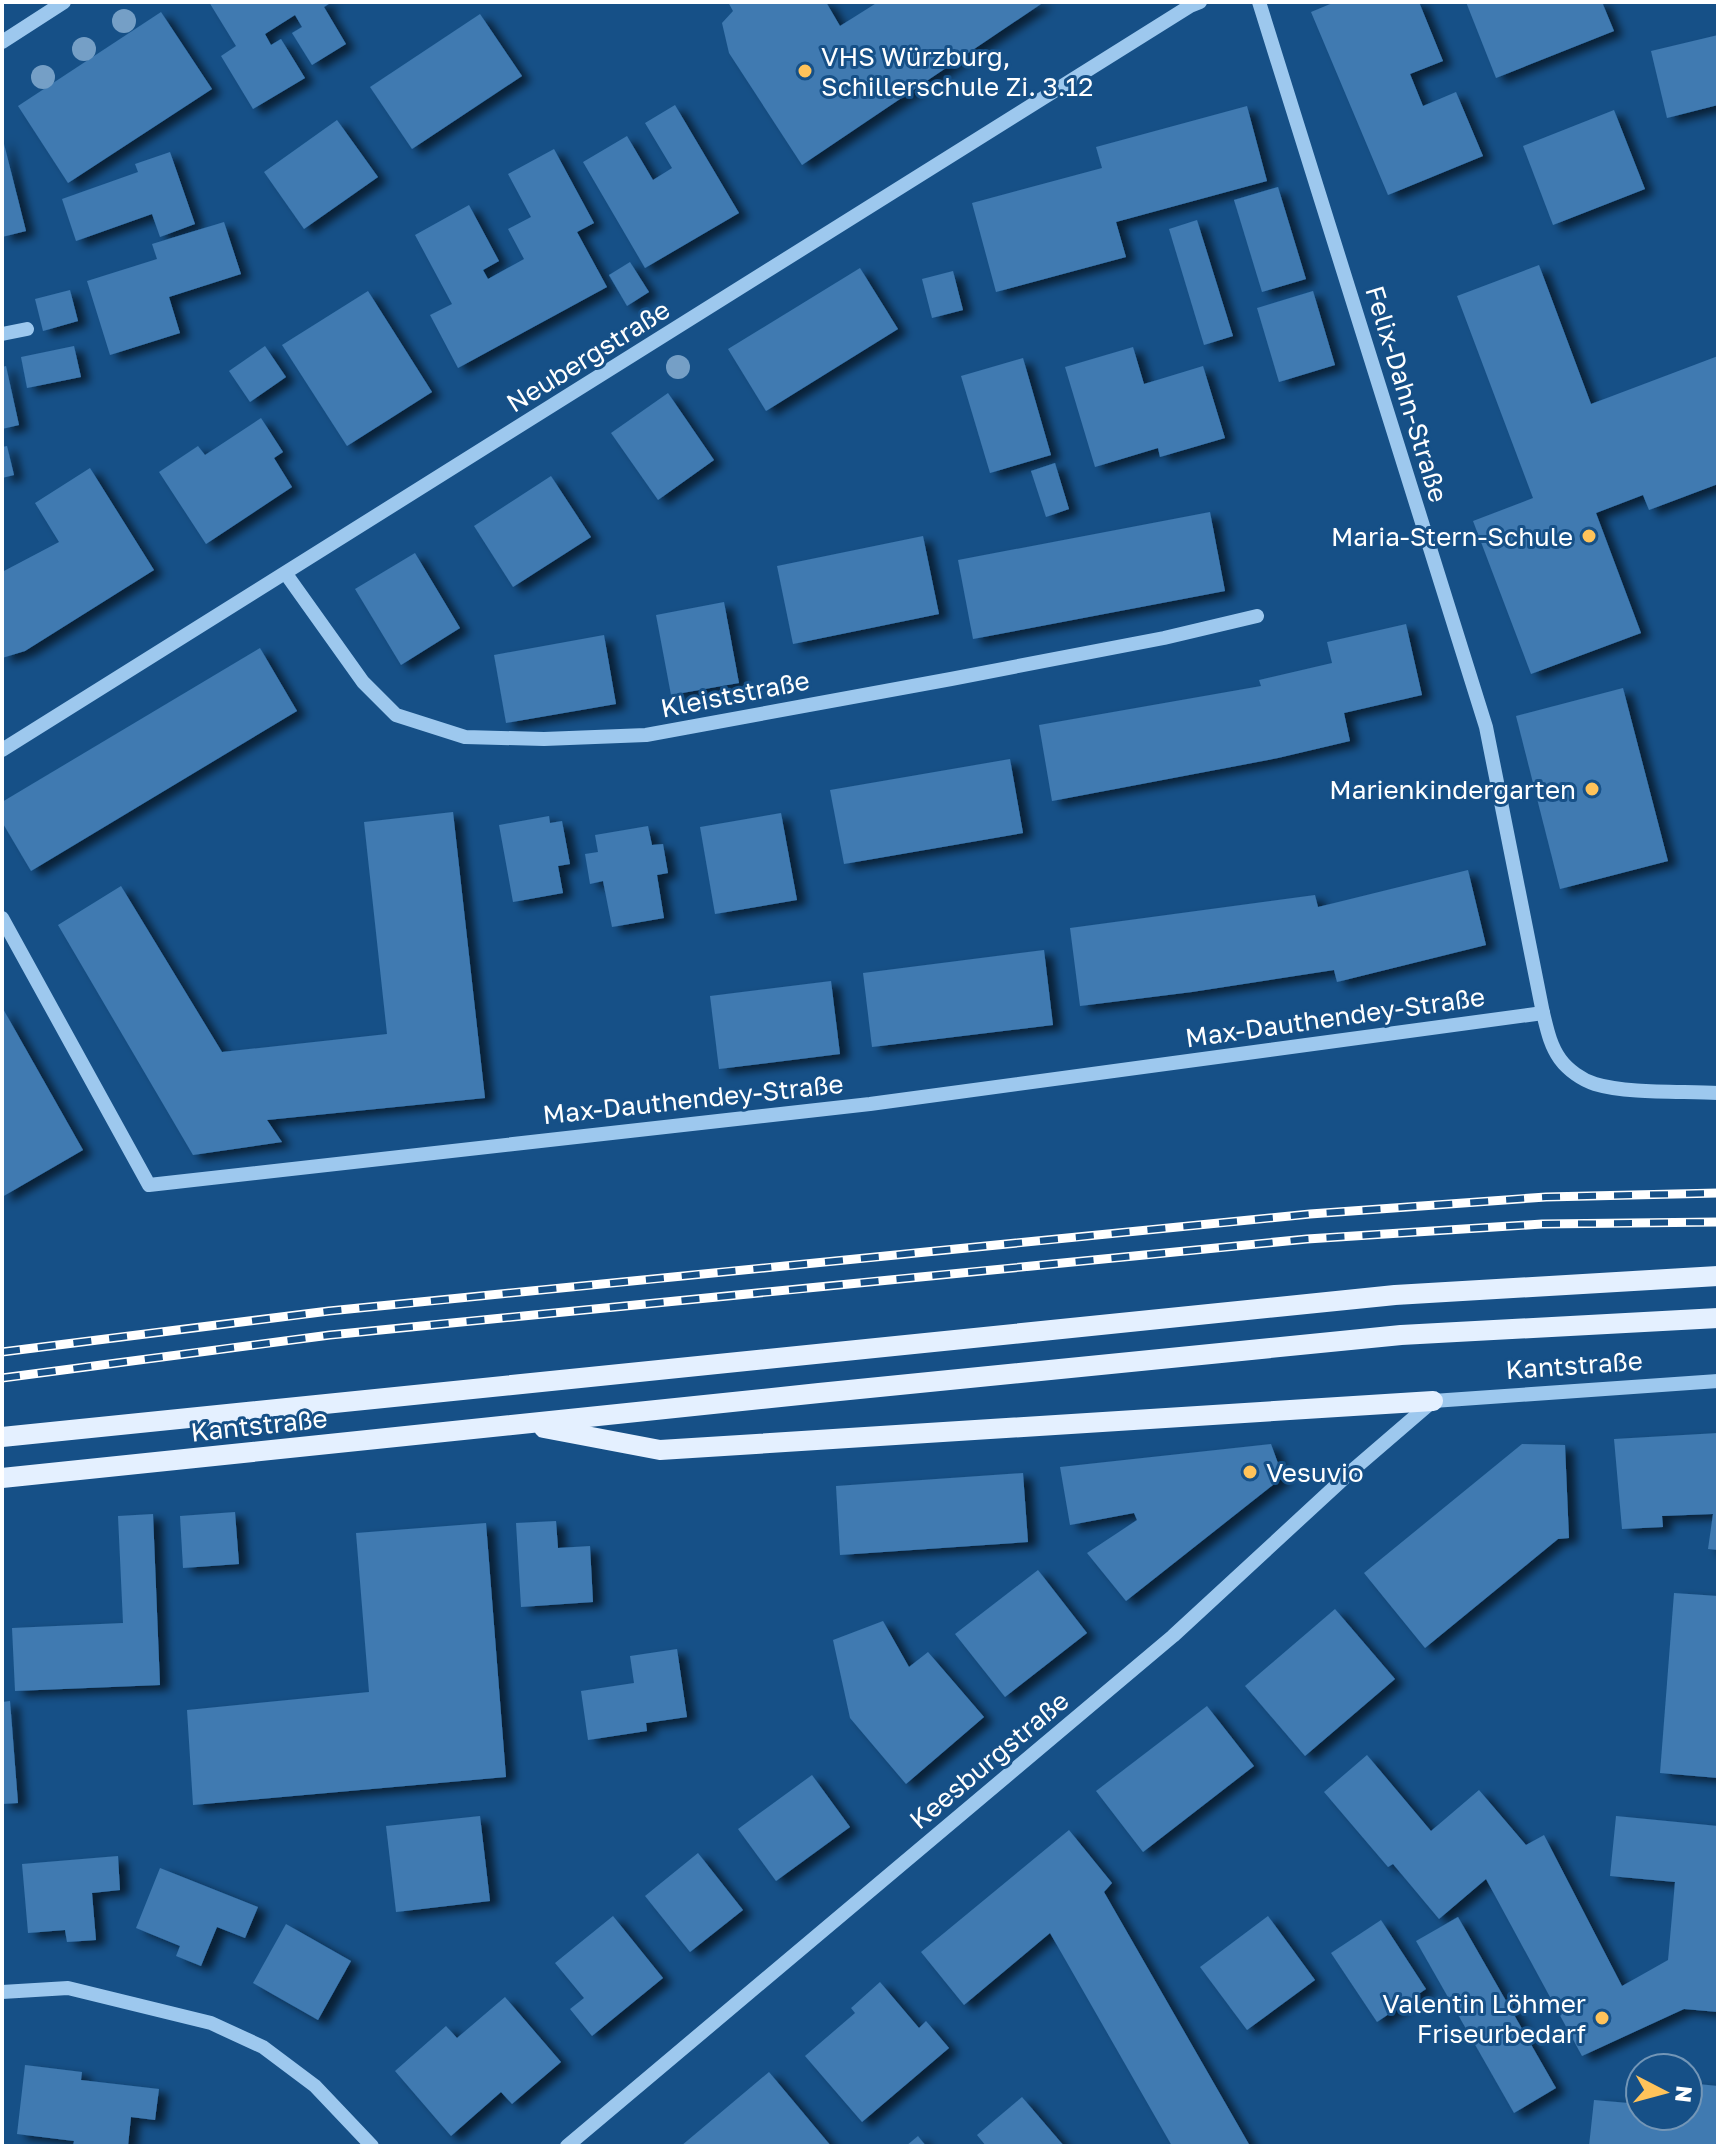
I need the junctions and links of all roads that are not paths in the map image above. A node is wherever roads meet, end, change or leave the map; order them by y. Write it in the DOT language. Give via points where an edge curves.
graph roads {
  1 [pos="64,2"];
  2 [pos="1259,2"];
  3 [pos="1193,3"];
  4 [pos="2,42"];
  5 [pos="27,329"];
  6 [pos="2,334"];
  7 [pos="286,574"];
  8 [pos="1257,616"];
  9 [pos="2,750"];
  10 [pos="2,918"];
  11 [pos="1543,1013"];
  12 [pos="1718,1093"];
  13 [pos="1718,1276"];
  14 [pos="1718,1318"];
  15 [pos="1718,1381"];
  16 [pos="1433,1401"];
  17 [pos="520,1424"];
  18 [pos="2,1437"];
  19 [pos="2,1478"];
  20 [pos="2,1992"];
  21 [pos="372,2146"];
  22 [pos="567,2146"];
  1 -- 4 [label="street"];
  2 -- 11 [label="street, Felix-Dahn-Straße" via="1486,727"];
  3 -- 7 [label="street, Neubergstraße"];
  5 -- 6 [label="street"];
  7 -- 8 [label="street, Kleiststraße" via="363,682 396,715 465,737 646,735"];
  7 -- 9 [label="street, Neubergstraße"];
  10 -- 11 [label="street, Max-Dauthendey-Straße" via="149,1185 870,1104"];
  11 -- 12 [label="street, Felix-Dahn-Straße" via="1561,1060 1595,1084"];
  13 -- 18 [label="main road" via="1395,1295"];
  14 -- 17 [label="main road, Kantstraße" via="1401,1335"];
  15 -- 16 [label="street, Kantstraße"];
  16 -- 17 [label="main road" via="660,1450"];
  16 -- 22 [label="street, Keesburgstraße" via="1173,1636"];
  17 -- 19 [label="main road, Kantstraße"];
  20 -- 21 [label="street" via="68,1988 211,2023 263,2047 315,2086"];
}
